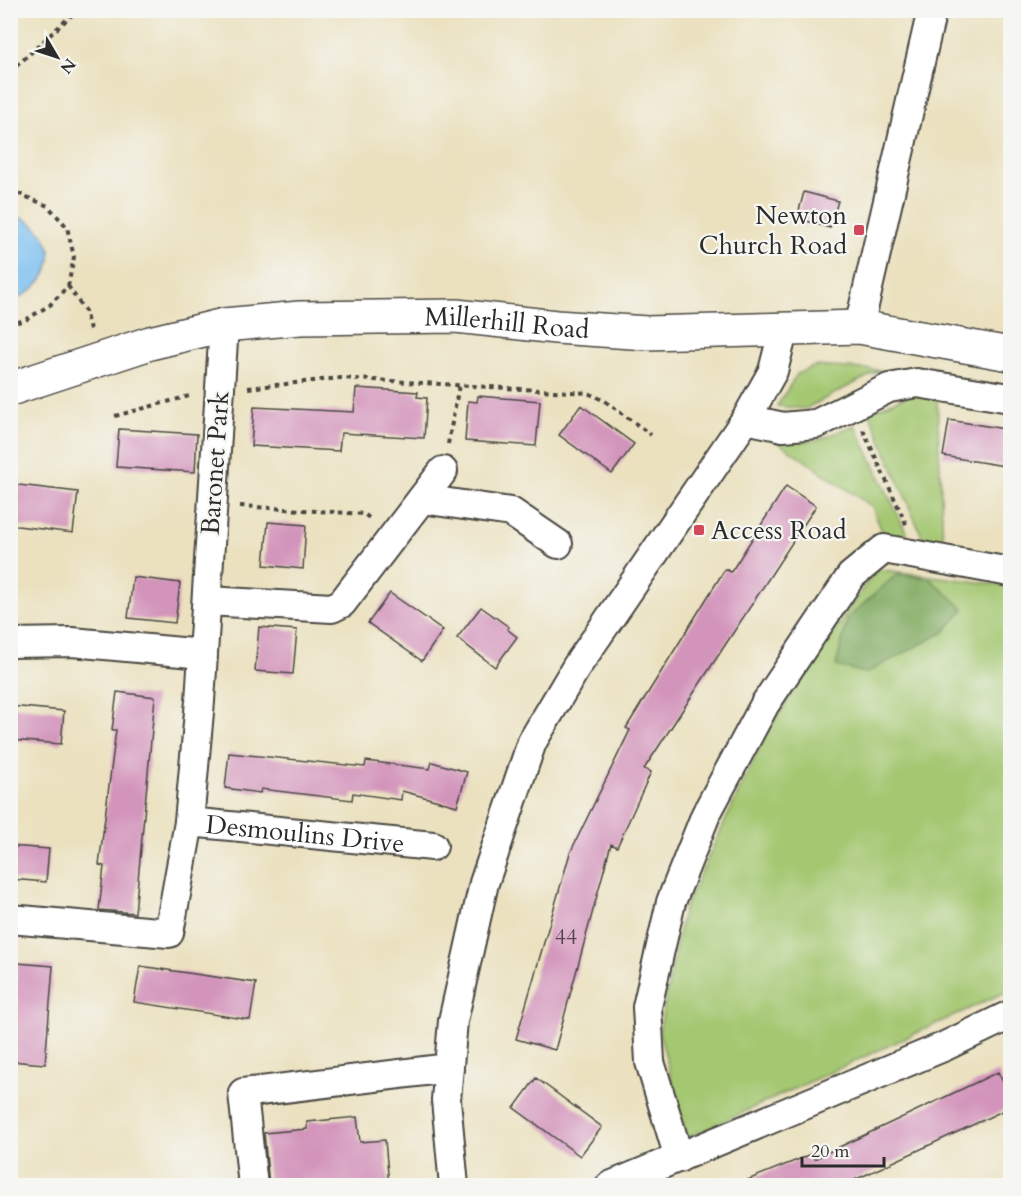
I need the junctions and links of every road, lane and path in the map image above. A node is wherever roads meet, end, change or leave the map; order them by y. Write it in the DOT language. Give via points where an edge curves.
graph roads {
  1 [pos="77,10"];
  2 [pos="932,10"];
  3 [pos="10,72"];
  4 [pos="10,190"];
  5 [pos="68,286"];
  6 [pos="10,325"];
  7 [pos="224,325"];
  8 [pos="859,327"];
  9 [pos="784,328"];
  10 [pos="1011,354"];
  11 [pos="98,360"];
  12 [pos="459,385"];
  13 [pos="10,389"];
  14 [pos="220,391"];
  15 [pos="1011,398"];
  16 [pos="853,407"];
  17 [pos="115,416"];
  18 [pos="746,419"];
  19 [pos="651,435"];
  20 [pos="443,471"];
  21 [pos="422,499"];
  22 [pos="213,504"];
  23 [pos="393,537"];
  24 [pos="558,544"];
  25 [pos="921,557"];
  26 [pos="1011,572"];
  27 [pos="207,601"];
  28 [pos="10,643"];
  29 [pos="203,654"];
  30 [pos="200,701"];
  31 [pos="189,822"];
  32 [pos="433,846"];
  33 [pos="10,919"];
  34 [pos="1011,1015"];
  35 [pos="449,1068"];
  36 [pos="679,1158"];
  37 [pos="253,1185"];
  38 [pos="454,1185"];
  39 [pos="610,1185"];
  1 -- 3 [label="path"];
  2 -- 8 [label="street"];
  4 -- 5 [label="path" via="48,206 67,227 74,257"];
  5 -- 6 [label="path" via="50,305"];
  5 -- 11 [label="path" via="86,311"];
  7 -- 9 [label="main road, Millerhill Road" via="300,318 456,316 647,333"];
  7 -- 11 [label="main road, Millerhill Road"];
  7 -- 14 [label="street, Baronet Park"];
  8 -- 9 [label="main road, Millerhill Road"];
  8 -- 10 [label="main road, Millerhill Road"];
  9 -- 18 [label="street" via="773,371"];
  11 -- 13 [label="main road, Millerhill Road"];
  12 -- 14 [label="path" via="341,378"];
  12 -- 19 [label="path" via="588,393"];
  12 -- 20 [label="path"];
  14 -- 17 [label="path" via="202,392"];
  14 -- 22 [label="street, Baronet Park"];
  15 -- 16 [label="street" via="917,383 889,388"];
  16 -- 18 [label="street" via="816,424 783,427"];
  16 -- 25 [label="path"];
  18 -- 35 [label="street" via="577,666 532,742 484,883 453,1021"];
  20 -- 21 [label="street"];
  21 -- 23 [label="street"];
  21 -- 24 [label="street" via="511,512"];
  22 -- 23 [label="path" via="364,514"];
  22 -- 27 [label="street, Baronet Park"];
  23 -- 27 [label="street" via="342,603 332,608"];
  25 -- 26 [label="street"];
  25 -- 36 [label="street" via="884,549 851,576 765,704 706,814 671,902 646,1007 650,1062"];
  27 -- 29 [label="street, Baronet Park"];
  28 -- 29 [label="street" via="72,642"];
  29 -- 30 [label="street, Baronet Park"];
  30 -- 31 [label="street, Desmoulins Drive"];
  31 -- 32 [label="street, Desmoulins Drive"];
  31 -- 33 [label="street" via="169,933"];
  34 -- 36 [label="street"];
  35 -- 37 [label="street" via="243,1094"];
  35 -- 38 [label="street" via="446,1100"];
  36 -- 39 [label="street"];
}
